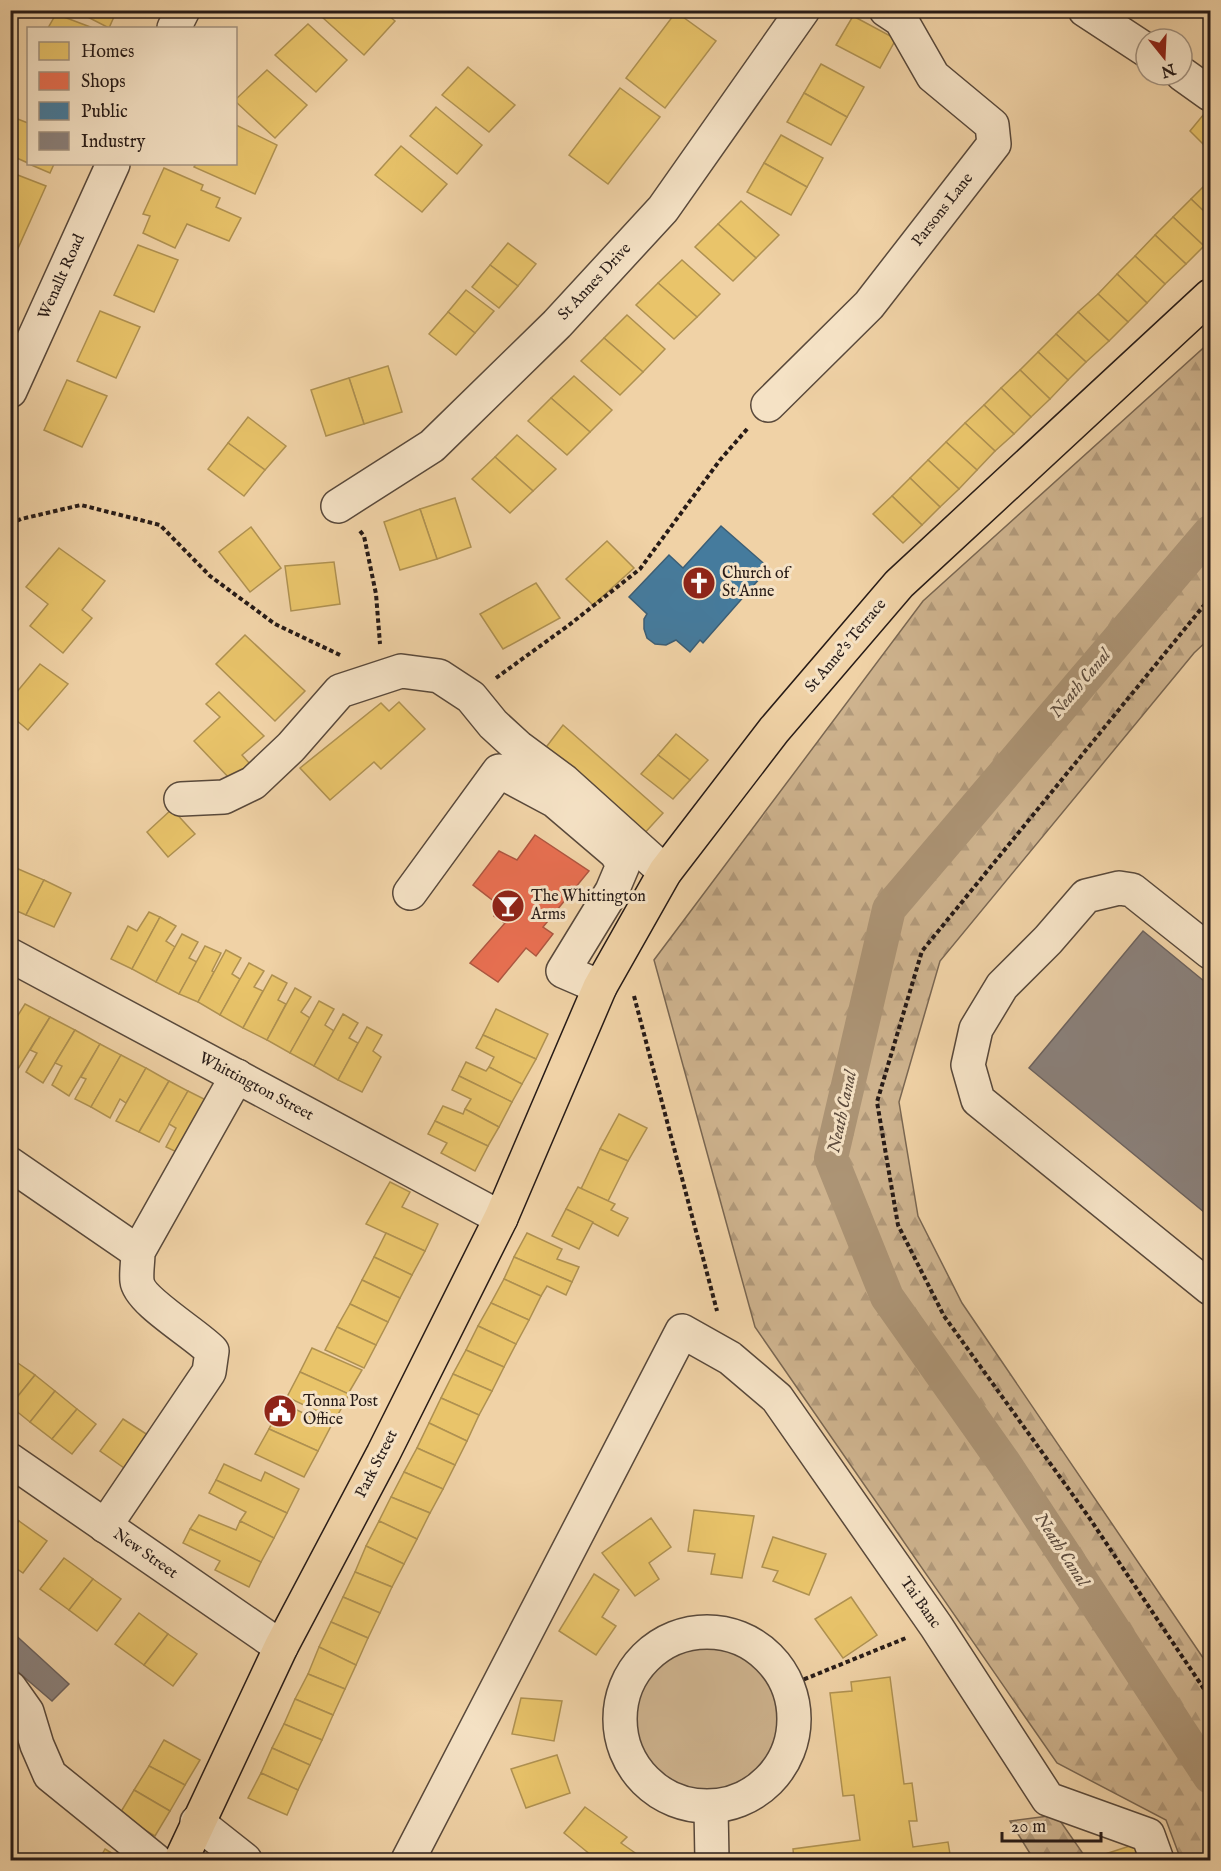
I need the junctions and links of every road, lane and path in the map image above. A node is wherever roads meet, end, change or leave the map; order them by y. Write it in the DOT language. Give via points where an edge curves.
graph roads {
  1 [pos="183,10"];
  2 [pos="803,10"];
  3 [pos="886,10"];
  4 [pos="1084,10"];
  5 [pos="174,27"];
  6 [pos="1134,42"];
  7 [pos="1194,83"];
  8 [pos="1210,94"];
  9 [pos="113,165"];
  10 [pos="1210,296"];
  11 [pos="10,391"];
  12 [pos="768,405"];
  13 [pos="338,506"];
  14 [pos="10,524"];
  15 [pos="378,615"];
  16 [pos="383,677"];
  17 [pos="471,697"];
  18 [pos="182,800"];
  19 [pos="665,872"];
  20 [pos="410,893"];
  21 [pos="622,948"];
  22 [pos="1210,952"];
  23 [pos="10,955"];
  24 [pos="600,987"];
  25 [pos="567,1065"];
  26 [pos="237,1077"];
  27 [pos="10,1164"];
  28 [pos="501,1218"];
  29 [pos="138,1252"];
  30 [pos="1210,1288"];
  31 [pos="730,1358"];
  32 [pos="10,1460"];
  33 [pos="105,1526"];
  34 [pos="895,1642"];
  35 [pos="281,1647"];
  36 [pos="790,1685"];
  37 [pos="10,1688"];
  38 [pos="711,1808"];
  39 [pos="197,1822"];
  40 [pos="1152,1848"];
  41 [pos="155,1860"];
  42 [pos="181,1860"];
  43 [pos="245,1860"];
  44 [pos="408,1860"];
  45 [pos="712,1860"];
  1 -- 5 [label="street"];
  2 -- 13 [label="street, St Annes Drive" via="663,209 557,324 432,446"];
  3 -- 12 [label="street, Parsons Lane" via="902,20 933,76 992,125 994,144 870,305"];
  4 -- 6 [label="street"];
  7 -- 8 [label="street"];
  9 -- 11 [label="street, Wenallt Road"];
  10 -- 19 [label="main road, St Anne's Terrace" via="899,584 774,730"];
  12 -- 17 [label="path" via="720,460 640,569"];
  13 -- 15 [label="path" via="364,536"];
  14 -- 16 [label="path" via="81,505 160,525 210,576 275,624"];
  16 -- 17 [label="street" via="401,671 439,676"];
  16 -- 18 [label="street" via="340,691 254,783 224,797"];
  17 -- 19 [label="street" via="518,747 564,781"];
  19 -- 21 [label="main road, St Anne's Terrace"];
  20 -- 24 [label="street" via="499,771 555,801 616,854 623,865 612,891 563,971"];
  21 -- 24 [label="main road, St Anne's Terrace"];
  21 -- 31 [label="path"];
  22 -- 30 [label="street" via="1132,890 1119,888 1086,896 1002,986 976,1029 968,1065 978,1100"];
  23 -- 26 [label="street, Whittington Street"];
  24 -- 25 [label="main road, St Anne's Terrace"];
  25 -- 28 [label="main road, Park Street"];
  26 -- 28 [label="street, Whittington Street"];
  26 -- 29 [label="street"];
  27 -- 29 [label="street"];
  28 -- 35 [label="main road, Park Street"];
  29 -- 33 [label="street" via="137,1283 152,1304 212,1351 209,1372"];
  31 -- 40 [label="street, Tai Banc" via="777,1398 936,1626 1047,1799"];
  31 -- 44 [label="street, Tai Banc" via="682,1331"];
  32 -- 33 [label="street, New Street"];
  33 -- 35 [label="street, New Street"];
  34 -- 36 [label="path"];
  35 -- 39 [label="main road, Park Street"];
  36 -- 38 [label="street" via="795,1718 791,1745 774,1775 741,1800"];
  36 -- 38 [label="street" via="776,1664 751,1643 724,1633 689,1632 655,1649 629,1680 618,1707 626,1754 642,1778 672,1799"];
  37 -- 41 [label="street" via="27,1712 50,1775"];
  38 -- 45 [label="street"];
  39 -- 42 [label="main road, Park Street"];
  39 -- 43 [label="street"];
}
